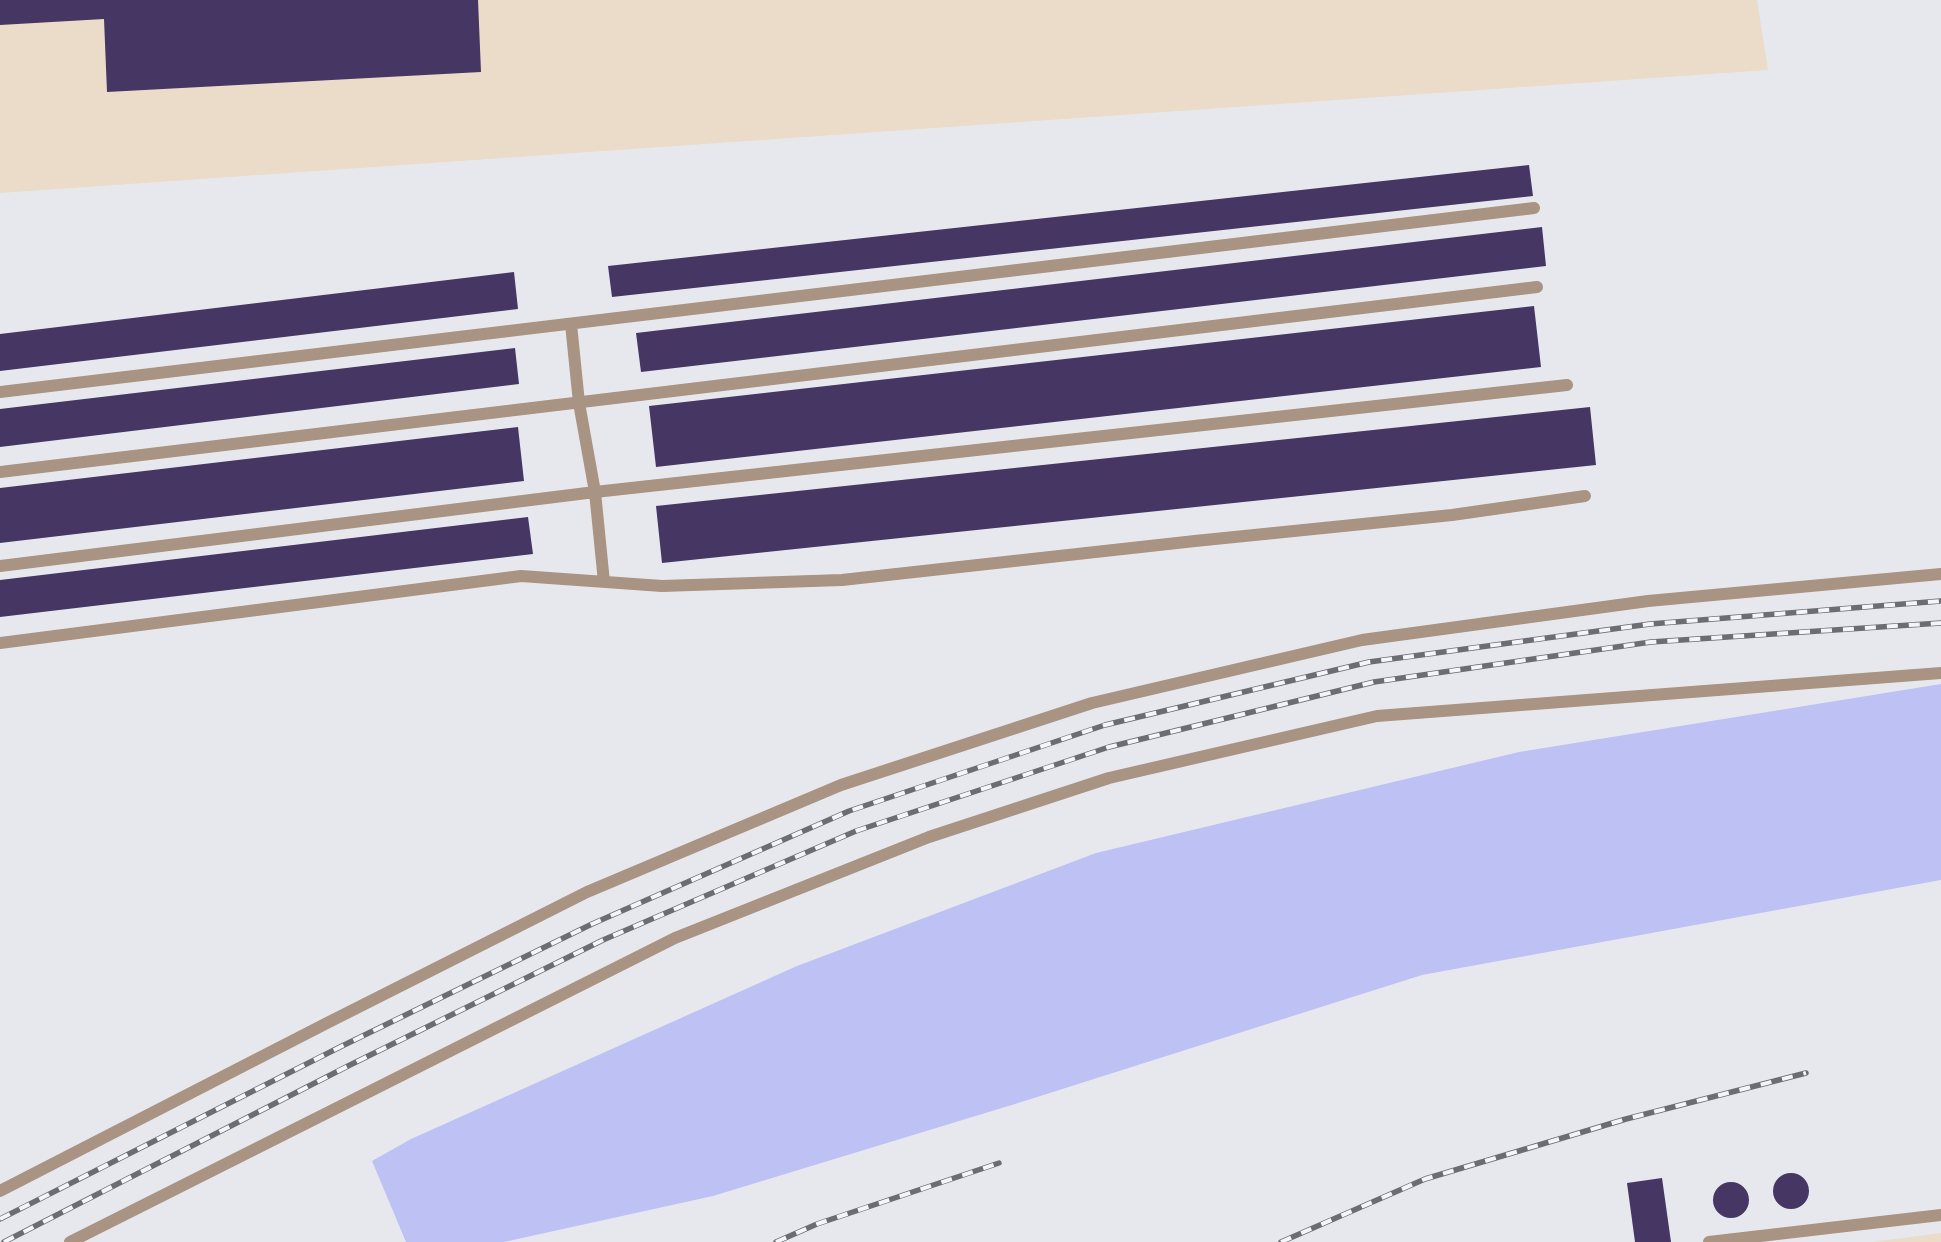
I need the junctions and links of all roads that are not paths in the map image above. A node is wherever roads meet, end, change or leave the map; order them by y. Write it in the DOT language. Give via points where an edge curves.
graph roads {
  1 [pos="1534,208"];
  2 [pos="1537,287"];
  3 [pos="571,324"];
  4 [pos="1567,385"];
  5 [pos="0,392"];
  6 [pos="579,402"];
  7 [pos="0,472"];
  8 [pos="595,492"];
  9 [pos="1585,496"];
  10 [pos="0,566"];
  11 [pos="1941,574"];
  12 [pos="604,582"];
  13 [pos="0,643"];
  14 [pos="1941,673"];
  15 [pos="0,1191"];
  16 [pos="1941,1216"];
  17 [pos="70,1242"];
  18 [pos="1709,1242"];
  1 -- 3 [label="lane"];
  2 -- 6 [label="lane"];
  3 -- 5 [label="lane"];
  3 -- 6 [label="lane"];
  4 -- 8 [label="lane"];
  6 -- 7 [label="lane"];
  6 -- 8 [label="lane"];
  8 -- 10 [label="lane"];
  8 -- 12 [label="lane"];
  9 -- 12 [label="lane" via="1452,515 842,580 662,586"];
  11 -- 15 [label="lane" via="1648,601 1362,640 1092,703 841,785 587,892"];
  12 -- 13 [label="lane" via="521,576"];
  14 -- 17 [label="lane" via="1376,716 1109,778 929,837 675,938"];
  16 -- 18 [label="lane"];
}
